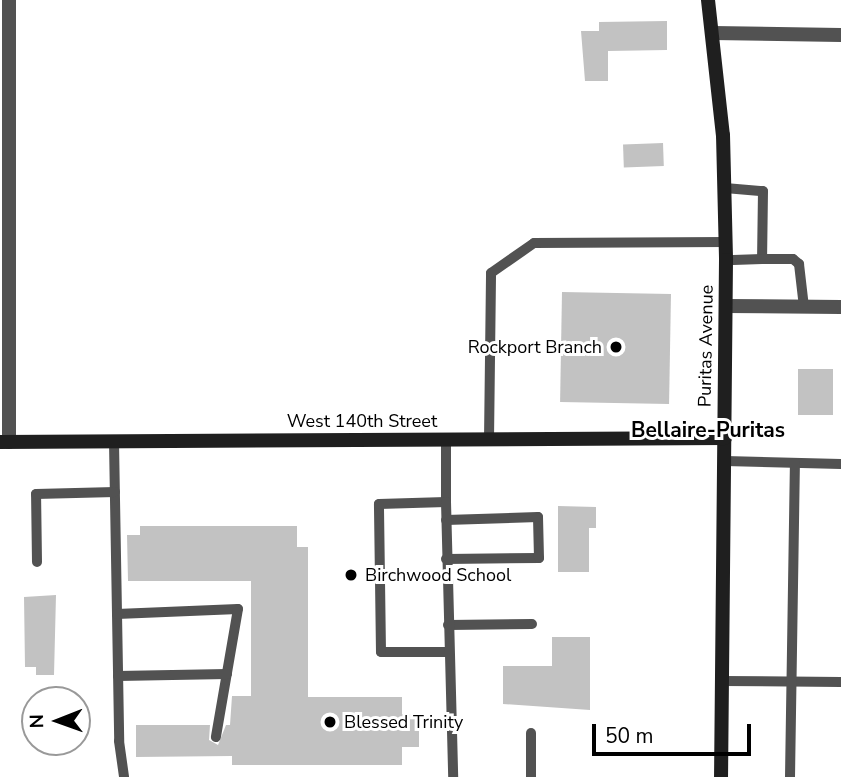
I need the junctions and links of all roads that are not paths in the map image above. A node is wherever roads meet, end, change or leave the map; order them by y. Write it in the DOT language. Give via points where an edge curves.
graph roads {
  1 [pos="9,0"];
  2 [pos="708,0"];
  3 [pos="713,33"];
  4 [pos="841,35"];
  5 [pos="6,121"];
  6 [pos="725,188"];
  7 [pos="726,242"];
  8 [pos="762,259"];
  9 [pos="726,260"];
  10 [pos="726,306"];
  11 [pos="804,307"];
  12 [pos="841,307"];
  13 [pos="725,439"];
  14 [pos="446,440"];
  15 [pos="489,440"];
  16 [pos="4,442"];
  17 [pos="114,442"];
  18 [pos="725,461"];
  19 [pos="795,463"];
  20 [pos="841,464"];
  21 [pos="115,492"];
  22 [pos="446,502"];
  23 [pos="446,520"];
  24 [pos="446,559"];
  25 [pos="37,562"];
  26 [pos="117,614"];
  27 [pos="532,624"];
  28 [pos="447,625"];
  29 [pos="448,652"];
  30 [pos="227,674"];
  31 [pos="118,676"];
  32 [pos="722,681"];
  33 [pos="793,682"];
  34 [pos="841,682"];
  35 [pos="531,733"];
  36 [pos="216,737"];
  37 [pos="124,777"];
  38 [pos="453,777"];
  39 [pos="531,777"];
  40 [pos="721,777"];
  41 [pos="790,777"];
  1 -- 5 [label="street"];
  2 -- 3 [label="street, Puritas Avenue"];
  3 -- 4 [label="street"];
  3 -- 6 [label="street, Puritas Avenue"];
  5 -- 16 [label="street"];
  6 -- 7 [label="street, Puritas Avenue"];
  6 -- 8 [label="lane" via="763,191"];
  7 -- 9 [label="street, Puritas Avenue"];
  7 -- 15 [label="lane" via="534,243 491,273"];
  8 -- 9 [label="lane"];
  8 -- 11 [label="lane" via="793,259 799,264"];
  9 -- 10 [label="street, Puritas Avenue"];
  10 -- 11 [label="street"];
  10 -- 13 [label="street, Puritas Avenue"];
  11 -- 12 [label="street"];
  13 -- 15 [label="street, West 140th Street"];
  13 -- 18 [label="street, Puritas Avenue"];
  14 -- 15 [label="street, West 140th Street"];
  14 -- 17 [label="street, West 140th Street"];
  14 -- 22 [label="lane"];
  16 -- 17 [label="street, West 140th Street"];
  17 -- 21 [label="lane"];
  18 -- 19 [label="lane"];
  18 -- 32 [label="street, Puritas Avenue"];
  19 -- 20 [label="lane"];
  19 -- 33 [label="lane"];
  21 -- 25 [label="lane" via="36,494"];
  21 -- 26 [label="lane"];
  22 -- 23 [label="lane"];
  22 -- 29 [label="lane" via="379,504 379,544 381,652"];
  23 -- 24 [label="lane"];
  23 -- 24 [label="lane" via="538,517 539,558"];
  24 -- 28 [label="lane"];
  26 -- 30 [label="lane" via="238,609"];
  26 -- 31 [label="lane"];
  27 -- 28 [label="lane"];
  28 -- 29 [label="lane"];
  29 -- 38 [label="lane"];
  30 -- 31 [label="lane"];
  30 -- 36 [label="lane"];
  31 -- 37 [label="lane"];
  32 -- 33 [label="lane"];
  32 -- 40 [label="street, Puritas Avenue"];
  33 -- 34 [label="lane"];
  33 -- 41 [label="lane"];
  35 -- 39 [label="lane"];
}
